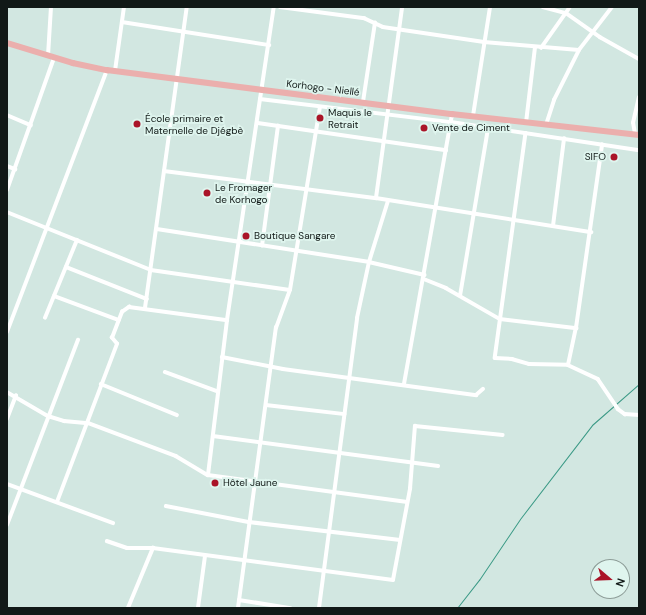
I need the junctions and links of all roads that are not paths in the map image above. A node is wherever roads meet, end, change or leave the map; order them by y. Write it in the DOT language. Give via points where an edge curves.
graph roads {
  1 [pos="51,7"];
  2 [pos="124,7"];
  3 [pos="187,7"];
  4 [pos="274,7"];
  5 [pos="280,7"];
  6 [pos="402,7"];
  7 [pos="490,7"];
  8 [pos="543,7"];
  9 [pos="570,7"];
  10 [pos="612,7"];
  11 [pos="566,13"];
  12 [pos="122,22"];
  13 [pos="375,23"];
  14 [pos="399,29"];
  15 [pos="593,31"];
  16 [pos="183,33"];
  17 [pos="484,42"];
  18 [pos="7,43"];
  19 [pos="269,45"];
  20 [pos="535,48"];
  21 [pos="542,48"];
  22 [pos="579,50"];
  23 [pos="51,57"];
  24 [pos="639,59"];
  25 [pos="107,70"];
  26 [pos="115,70"];
  27 [pos="176,79"];
  28 [pos="262,89"];
  29 [pos="639,98"];
  30 [pos="260,99"];
  31 [pos="363,102"];
  32 [pos="389,106"];
  33 [pos="320,107"];
  34 [pos="452,114"];
  35 [pos="388,115"];
  36 [pos="7,116"];
  37 [pos="473,116"];
  38 [pos="451,122"];
  39 [pos="258,123"];
  40 [pos="526,123"];
  41 [pos="31,125"];
  42 [pos="546,125"];
  43 [pos="278,126"];
  44 [pos="488,128"];
  45 [pos="317,131"];
  46 [pos="526,133"];
  47 [pos="637,135"];
  48 [pos="564,139"];
  49 [pos="384,140"];
  50 [pos="602,145"];
  51 [pos="446,150"];
  52 [pos="639,150"];
  53 [pos="7,166"];
  54 [pos="15,169"];
  55 [pos="164,171"];
  56 [pos="248,182"];
  57 [pos="270,184"];
  58 [pos="7,190"];
  59 [pos="306,190"];
  60 [pos="376,198"];
  61 [pos="388,201"];
  62 [pos="437,208"];
  63 [pos="7,212"];
  64 [pos="475,214"];
  65 [pos="514,218"];
  66 [pos="553,226"];
  67 [pos="48,229"];
  68 [pos="157,229"];
  69 [pos="591,232"];
  70 [pos="77,240"];
  71 [pos="240,243"];
  72 [pos="262,246"];
  73 [pos="297,252"];
  74 [pos="370,262"];
  75 [pos="66,267"];
  76 [pos="151,270"];
  77 [pos="426,274"];
  78 [pos="424,279"];
  79 [pos="234,282"];
  80 [pos="290,290"];
  81 [pos="54,296"];
  82 [pos="460,296"];
  83 [pos="147,299"];
  84 [pos="146,308"];
  85 [pos="45,318"];
  86 [pos="500,319"];
  87 [pos="119,320"];
  88 [pos="227,320"];
  89 [pos="576,328"];
  90 [pos="7,332"];
  91 [pos="78,340"];
  92 [pos="222,357"];
  93 [pos="568,365"];
  94 [pos="272,367"];
  95 [pos="165,372"];
  96 [pos="349,377"];
  97 [pos="101,384"];
  98 [pos="404,384"];
  99 [pos="483,389"];
  100 [pos="217,391"];
  101 [pos="7,392"];
  102 [pos="16,396"];
  103 [pos="266,405"];
  104 [pos="344,414"];
  105 [pos="177,415"];
  106 [pos="639,415"];
  107 [pos="48,416"];
  108 [pos="7,419"];
  109 [pos="88,423"];
  110 [pos="503,435"];
  111 [pos="213,436"];
  112 [pos="261,443"];
  113 [pos="340,454"];
  114 [pos="412,463"];
  115 [pos="438,466"];
  116 [pos="208,475"];
  117 [pos="256,481"];
  118 [pos="7,484"];
  119 [pos="21,489"];
  120 [pos="335,493"];
  121 [pos="56,502"];
  122 [pos="407,502"];
  123 [pos="166,506"];
  124 [pos="113,522"];
  125 [pos="249,522"];
  126 [pos="7,525"];
  127 [pos="330,530"];
  128 [pos="400,540"];
  129 [pos="107,541"];
  130 [pos="153,548"];
  131 [pos="205,556"];
  132 [pos="245,561"];
  133 [pos="324,571"];
  134 [pos="239,600"];
  135 [pos="128,608"];
  136 [pos="198,608"];
  137 [pos="238,608"];
  138 [pos="290,608"];
  139 [pos="319,608"];
  1 -- 23 [label="street"];
  2 -- 12 [label="street"];
  3 -- 16 [label="street"];
  4 -- 19 [label="street"];
  5 -- 13 [label="street" via="364,18"];
  6 -- 14 [label="street"];
  7 -- 17 [label="street"];
  8 -- 11 [label="street"];
  9 -- 11 [label="street"];
  10 -- 15 [label="street"];
  11 -- 15 [label="street"];
  11 -- 21 [label="street"];
  12 -- 16 [label="street"];
  12 -- 26 [label="street"];
  13 -- 14 [label="street"];
  13 -- 31 [label="street"];
  14 -- 17 [label="street"];
  14 -- 32 [label="street"];
  15 -- 22 [label="street"];
  15 -- 24 [label="street"];
  16 -- 19 [label="street"];
  16 -- 27 [label="street"];
  17 -- 20 [label="street"];
  17 -- 37 [label="street"];
  18 -- 23 [label="main road, Korhogo - Niellé"];
  19 -- 28 [label="street"];
  20 -- 21 [label="street"];
  20 -- 40 [label="street"];
  21 -- 22 [label="street"];
  22 -- 42 [label="street" via="554,100"];
  23 -- 25 [label="main road, Korhogo - Niellé"];
  23 -- 41 [label="street"];
  25 -- 26 [label="main road, Korhogo - Niellé"];
  25 -- 67 [label="street"];
  26 -- 27 [label="main road, Korhogo - Niellé"];
  27 -- 28 [label="main road, Korhogo - Niellé"];
  27 -- 55 [label="street"];
  28 -- 30 [label="street"];
  28 -- 31 [label="main road, Korhogo - Niellé"];
  29 -- 47 [label="street" via="632,123"];
  30 -- 33 [label="street"];
  30 -- 39 [label="street"];
  31 -- 32 [label="main road, Korhogo - Niellé"];
  32 -- 34 [label="main road, Korhogo - Niellé"];
  32 -- 35 [label="street"];
  33 -- 35 [label="street"];
  33 -- 45 [label="street"];
  34 -- 37 [label="main road, Korhogo - Niellé"];
  34 -- 38 [label="street"];
  35 -- 38 [label="street"];
  35 -- 49 [label="street"];
  36 -- 41 [label="street"];
  37 -- 40 [label="main road, Korhogo - Niellé"];
  38 -- 44 [label="street"];
  38 -- 51 [label="street"];
  39 -- 43 [label="street"];
  39 -- 56 [label="street"];
  40 -- 42 [label="main road, Korhogo - Niellé"];
  41 -- 54 [label="street"];
  42 -- 47 [label="main road, Korhogo - Niellé"];
  43 -- 45 [label="street"];
  43 -- 57 [label="street"];
  44 -- 46 [label="street"];
  44 -- 64 [label="street"];
  45 -- 49 [label="street"];
  45 -- 59 [label="street"];
  46 -- 48 [label="street"];
  46 -- 65 [label="street"];
  48 -- 50 [label="street"];
  48 -- 66 [label="street"];
  49 -- 51 [label="street"];
  49 -- 60 [label="street"];
  50 -- 52 [label="street"];
  50 -- 69 [label="street"];
  51 -- 62 [label="street"];
  53 -- 54 [label="street"];
  54 -- 58 [label="street"];
  55 -- 56 [label="street"];
  55 -- 68 [label="street"];
  56 -- 57 [label="street"];
  56 -- 71 [label="street"];
  57 -- 59 [label="street"];
  57 -- 72 [label="street"];
  59 -- 60 [label="street"];
  59 -- 73 [label="street"];
  60 -- 61 [label="street"];
  61 -- 62 [label="street"];
  61 -- 74 [label="street"];
  62 -- 64 [label="street"];
  62 -- 77 [label="street"];
  63 -- 67 [label="street"];
  64 -- 65 [label="street"];
  64 -- 82 [label="street"];
  65 -- 66 [label="street"];
  65 -- 86 [label="street"];
  66 -- 69 [label="street"];
  67 -- 70 [label="street"];
  67 -- 90 [label="street"];
  68 -- 71 [label="street"];
  68 -- 76 [label="street"];
  69 -- 89 [label="street"];
  70 -- 75 [label="street"];
  70 -- 76 [label="street"];
  71 -- 72 [label="street"];
  71 -- 79 [label="street"];
  72 -- 73 [label="street"];
  73 -- 74 [label="street"];
  73 -- 80 [label="street"];
  74 -- 77 [label="street"];
  74 -- 96 [label="street"];
  75 -- 81 [label="street"];
  75 -- 83 [label="street"];
  76 -- 79 [label="street"];
  76 -- 83 [label="street"];
  77 -- 78 [label="street"];
  78 -- 82 [label="street"];
  78 -- 98 [label="street"];
  79 -- 80 [label="street"];
  79 -- 88 [label="street"];
  80 -- 94 [label="street" via="276,328"];
  81 -- 85 [label="street"];
  81 -- 87 [label="street"];
  82 -- 86 [label="street"];
  83 -- 84 [label="street"];
  84 -- 87 [label="street" via="129,307"];
  84 -- 88 [label="street"];
  86 -- 89 [label="street"];
  86 -- 93 [label="street" via="494,358 512,359 529,364"];
  87 -- 97 [label="street" via="112,338 117,344"];
  88 -- 92 [label="street"];
  89 -- 93 [label="street"];
  91 -- 107 [label="street"];
  92 -- 94 [label="street"];
  92 -- 100 [label="street"];
  93 -- 106 [label="street" via="598,379 618,409 625,414"];
  94 -- 96 [label="street"];
  94 -- 103 [label="street"];
  95 -- 100 [label="street"];
  96 -- 98 [label="street"];
  96 -- 104 [label="street"];
  97 -- 105 [label="street"];
  97 -- 109 [label="street"];
  98 -- 99 [label="street" via="476,395"];
  100 -- 111 [label="street"];
  101 -- 102 [label="street"];
  102 -- 107 [label="street"];
  102 -- 108 [label="street"];
  103 -- 104 [label="street"];
  103 -- 112 [label="street"];
  104 -- 113 [label="street"];
  107 -- 109 [label="street" via="64,422"];
  107 -- 119 [label="street"];
  109 -- 116 [label="street" via="176,456"];
  109 -- 121 [label="street"];
  110 -- 114 [label="street" via="415,426"];
  111 -- 112 [label="street"];
  111 -- 116 [label="street"];
  112 -- 113 [label="street"];
  112 -- 117 [label="street"];
  113 -- 114 [label="street"];
  113 -- 120 [label="street"];
  114 -- 115 [label="street"];
  114 -- 122 [label="street"];
  116 -- 117 [label="street"];
  117 -- 120 [label="street"];
  117 -- 125 [label="street"];
  118 -- 119 [label="street"];
  119 -- 121 [label="street"];
  119 -- 126 [label="street"];
  120 -- 122 [label="street"];
  120 -- 127 [label="street"];
  121 -- 124 [label="street"];
  122 -- 128 [label="street"];
  123 -- 125 [label="street"];
  125 -- 127 [label="street"];
  125 -- 132 [label="street"];
  127 -- 128 [label="street"];
  127 -- 133 [label="street"];
  128 -- 133 [label="street" via="393,580"];
  129 -- 130 [label="street" via="127,548"];
  130 -- 131 [label="street"];
  130 -- 135 [label="street"];
  131 -- 132 [label="street"];
  131 -- 136 [label="street"];
  132 -- 133 [label="street"];
  132 -- 134 [label="street"];
  133 -- 139 [label="street"];
  134 -- 137 [label="street"];
  134 -- 138 [label="street"];
}
